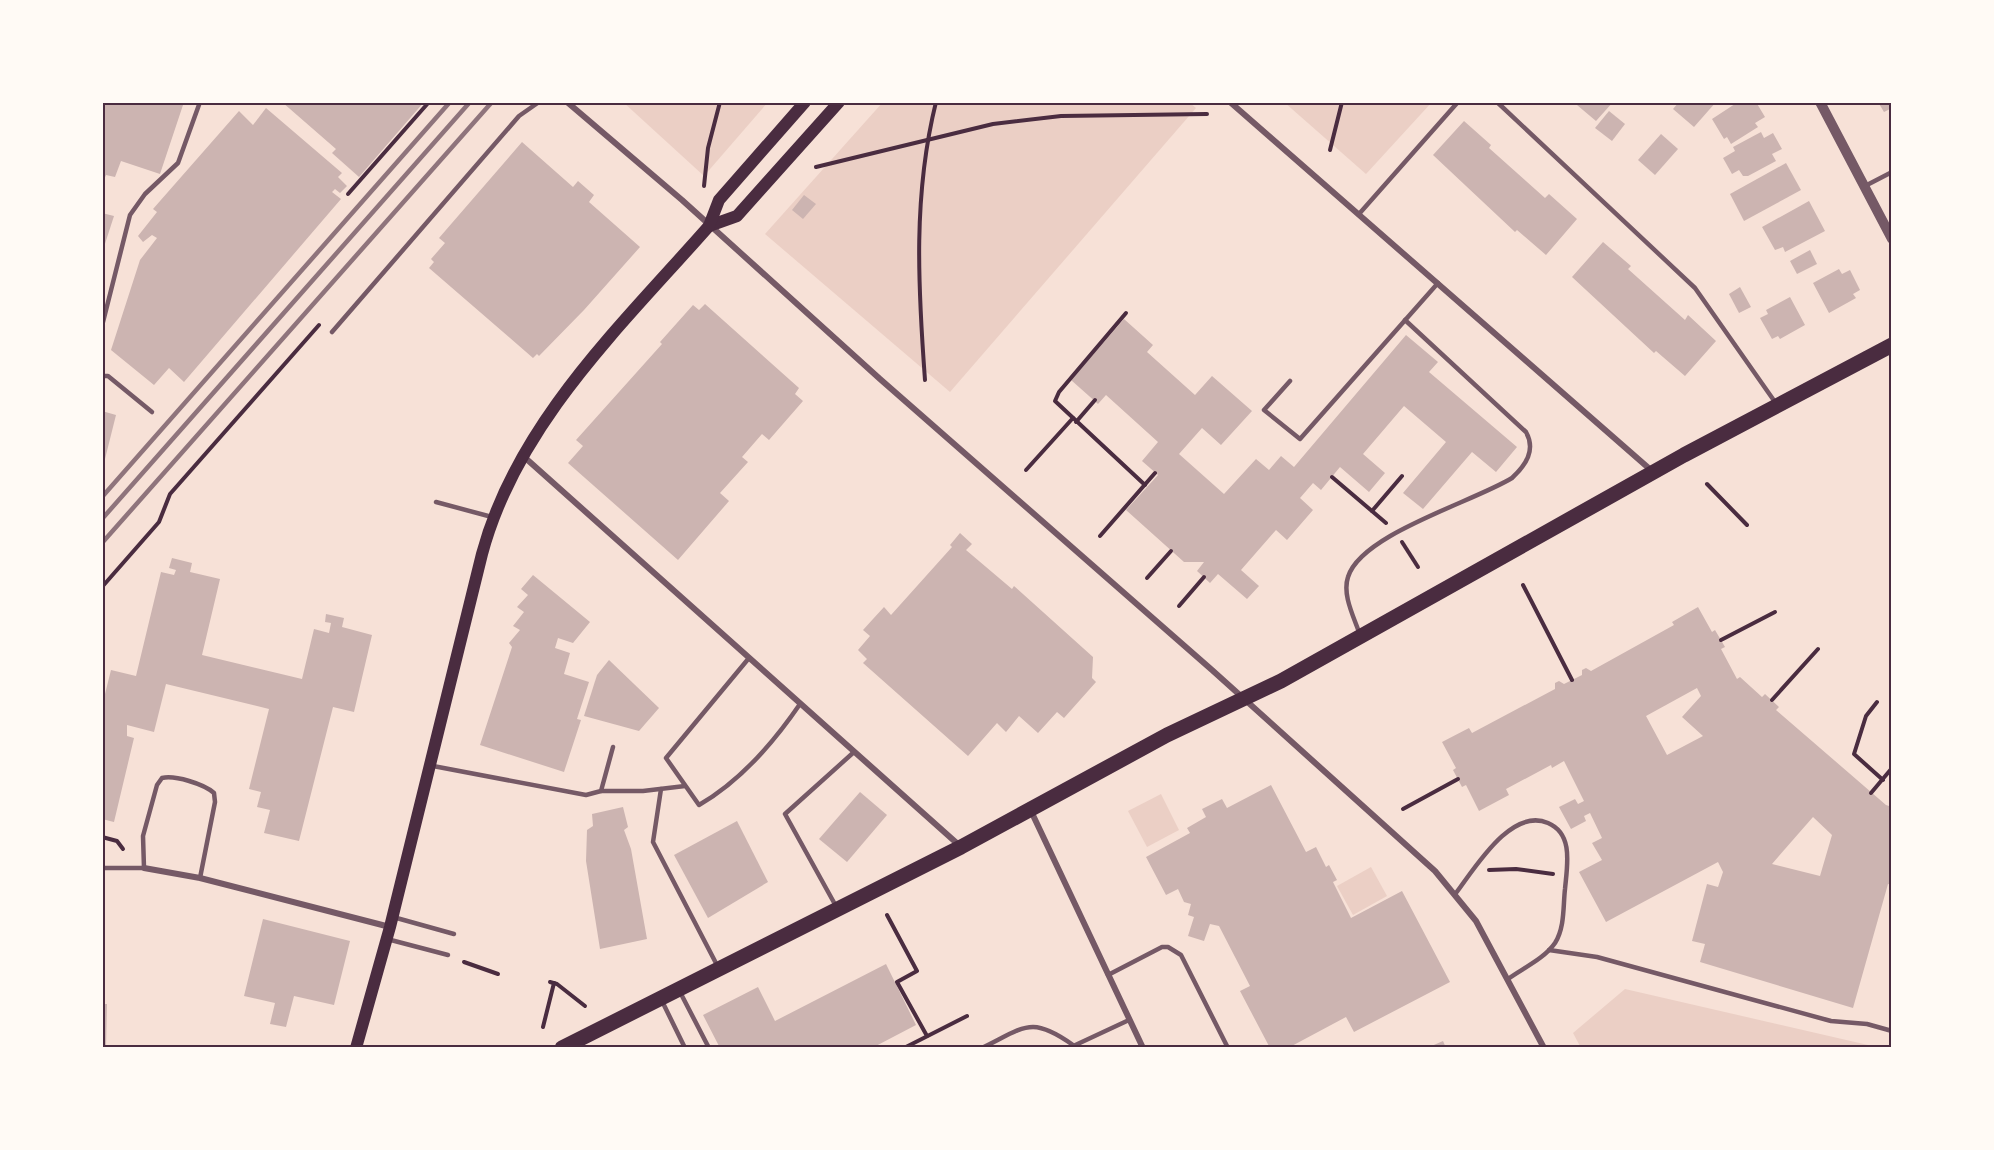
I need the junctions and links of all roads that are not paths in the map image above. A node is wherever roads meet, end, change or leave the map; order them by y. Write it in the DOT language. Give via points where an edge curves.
graph roads {
  1 [pos="200,102"];
  2 [pos="539,102"];
  3 [pos="567,102"];
  4 [pos="805,102"];
  5 [pos="839,102"];
  6 [pos="1230,102"];
  7 [pos="1458,102"];
  8 [pos="1497,102"];
  9 [pos="1820,102"];
  10 [pos="1892,172"];
  11 [pos="1865,187"];
  12 [pos="1359,214"];
  13 [pos="709,226"];
  14 [pos="1892,238"];
  15 [pos="1438,283"];
  16 [pos="1405,320"];
  17 [pos="102,326"];
  18 [pos="332,332"];
  19 [pos="1892,345"];
  20 [pos="102,377"];
  21 [pos="1290,381"];
  22 [pos="1778,406"];
  23 [pos="152,412"];
  24 [pos="522,455"];
  25 [pos="1653,472"];
  26 [pos="436,502"];
  27 [pos="492,517"];
  28 [pos="1361,637"];
  29 [pos="749,658"];
  30 [pos="1243,698"];
  31 [pos="800,704"];
  32 [pos="613,747"];
  33 [pos="854,752"];
  34 [pos="430,765"];
  35 [pos="685,786"];
  36 [pos="661,789"];
  37 [pos="601,791"];
  38 [pos="1031,811"];
  39 [pos="961,848"];
  40 [pos="102,868"];
  41 [pos="144,868"];
  42 [pos="200,878"];
  43 [pos="1456,893"];
  44 [pos="838,910"];
  45 [pos="390,928"];
  46 [pos="454,934"];
  47 [pos="1549,950"];
  48 [pos="448,955"];
  49 [pos="719,970"];
  50 [pos="1108,975"];
  51 [pos="1508,979"];
  52 [pos="679,989"];
  53 [pos="661,998"];
  54 [pos="1129,1020"];
  55 [pos="1892,1031"];
  56 [pos="1071,1046"];
  57 [pos="356,1048"];
  58 [pos="562,1048"];
  59 [pos="685,1048"];
  60 [pos="710,1048"];
  61 [pos="982,1048"];
  62 [pos="1143,1048"];
  63 [pos="1228,1048"];
  64 [pos="1544,1048"];
  1 -- 17 [label="lane" via="178,163 144,194 130,215"];
  2 -- 18 [label="lane" via="519,116"];
  3 -- 13 [label="street"];
  4 -- 13 [label="main road" via="719,200"];
  5 -- 13 [label="main road" via="737,216"];
  6 -- 12 [label="street"];
  7 -- 12 [label="lane"];
  8 -- 22 [label="lane" via="1695,288"];
  9 -- 11 [label="street"];
  10 -- 11 [label="lane"];
  11 -- 14 [label="street"];
  12 -- 15 [label="street"];
  13 -- 24 [label="main road" via="584,370"];
  13 -- 30 [label="street"];
  15 -- 16 [label="lane"];
  15 -- 25 [label="street"];
  16 -- 21 [label="lane" via="1300,439 1264,410"];
  16 -- 28 [label="lane" via="1526,432 1531,451 1521,470 1502,484 1396,533 1355,561 1346,589"];
  19 -- 22 [label="main road"];
  20 -- 23 [label="lane" via="108,376"];
  22 -- 25 [label="main road"];
  24 -- 27 [label="main road"];
  24 -- 29 [label="street"];
  25 -- 28 [label="main road"];
  26 -- 27 [label="lane"];
  27 -- 34 [label="main road"];
  28 -- 30 [label="main road"];
  29 -- 31 [label="street"];
  29 -- 35 [label="lane" via="666,758"];
  30 -- 38 [label="main road" via="1167,735"];
  30 -- 43 [label="street"];
  31 -- 33 [label="street"];
  31 -- 35 [label="lane" via="723,791 699,805"];
  32 -- 37 [label="lane"];
  33 -- 39 [label="street"];
  33 -- 44 [label="lane" via="785,814"];
  34 -- 37 [label="lane" via="586,795"];
  34 -- 45 [label="main road"];
  35 -- 36 [label="lane"];
  36 -- 37 [label="lane"];
  36 -- 49 [label="lane" via="653,842"];
  38 -- 39 [label="main road"];
  38 -- 50 [label="street"];
  39 -- 44 [label="main road"];
  40 -- 41 [label="lane"];
  41 -- 42 [label="street"];
  41 -- 42 [label="lane" via="143,836 157,785 162,778 172,777 214,793"];
  42 -- 45 [label="street"];
  43 -- 47 [label="lane" via="1506,832 1526,821 1554,826 1562,834 1568,853 1561,929"];
  43 -- 51 [label="street"];
  44 -- 49 [label="main road"];
  45 -- 46 [label="lane"];
  45 -- 48 [label="lane"];
  45 -- 57 [label="main road"];
  47 -- 51 [label="lane"];
  47 -- 55 [label="lane" via="1597,957 1831,1021"];
  49 -- 52 [label="main road"];
  50 -- 54 [label="street"];
  50 -- 63 [label="lane" via="1162,947 1175,950"];
  51 -- 64 [label="street"];
  52 -- 53 [label="main road"];
  52 -- 60 [label="lane"];
  53 -- 58 [label="main road"];
  53 -- 59 [label="lane"];
  54 -- 56 [label="lane"];
  54 -- 62 [label="street"];
  56 -- 61 [label="lane" via="1054,1031 1039,1025 1024,1027"];
}
